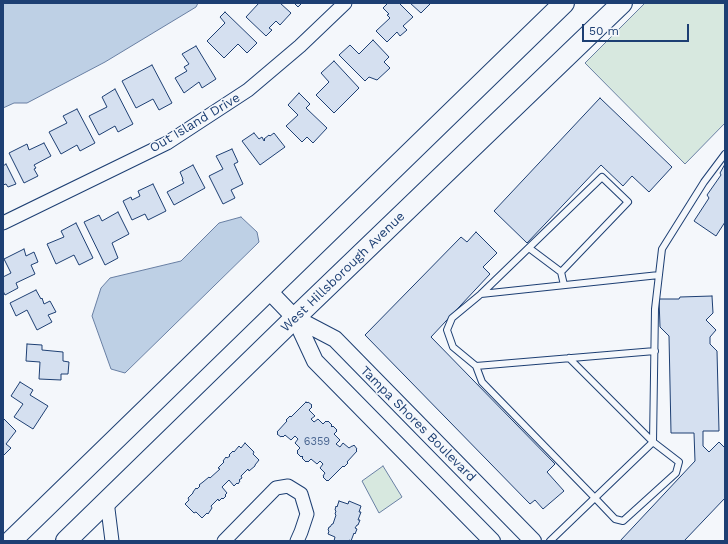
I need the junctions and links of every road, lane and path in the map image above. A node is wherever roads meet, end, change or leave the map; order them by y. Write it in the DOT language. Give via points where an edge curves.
graph roads {
  1 [pos="344,3"];
  2 [pos="564,3"];
  3 [pos="622,3"];
  4 [pos="725,154"];
  5 [pos="3,223"];
  6 [pos="528,248"];
  7 [pos="561,272"];
  8 [pos="659,276"];
  9 [pos="564,285"];
  10 [pos="269,290"];
  11 [pos="481,294"];
  12 [pos="295,318"];
  13 [pos="655,351"];
  14 [pos="569,358"];
  15 [pos="476,366"];
  16 [pos="653,442"];
  17 [pos="595,498"];
  18 [pos="106,501"];
  19 [pos="11,541"];
  20 [pos="66,541"];
  21 [pos="112,541"];
  22 [pos="224,541"];
  23 [pos="297,541"];
  24 [pos="492,541"];
  25 [pos="533,541"];
  26 [pos="550,541"];
  1 -- 5 [label="street, Out Island Drive" via="300,46 248,90 167,143"];
  2 -- 10 [label="main road"];
  3 -- 12 [label="main road, West Hillsborough Avenue"];
  4 -- 8 [label="lane" via="704,182 662,249"];
  6 -- 7 [label="lane"];
  6 -- 7 [label="lane" via="602,177 628,202"];
  6 -- 11 [label="lane"];
  7 -- 9 [label="lane"];
  8 -- 9 [label="lane"];
  8 -- 13 [label="lane" via="655,309"];
  9 -- 11 [label="lane"];
  10 -- 12 [label="street, Tampa Shores Boulevard"];
  10 -- 19 [label="main road"];
  11 -- 15 [label="lane" via="452,318 447,330 453,347"];
  12 -- 18 [label="main road, West Hillsborough Avenue"];
  12 -- 24 [label="street, Tampa Shores Boulevard" via="315,362"];
  12 -- 25 [label="street, Tampa Shores Boulevard" via="335,339"];
  13 -- 14 [label="lane"];
  13 -- 16 [label="lane"];
  14 -- 15 [label="lane"];
  14 -- 16 [label="lane"];
  15 -- 17 [label="lane" via="482,382"];
  16 -- 17 [label="lane"];
  16 -- 17 [label="lane" via="679,462 676,473 623,521 615,519"];
  17 -- 26 [label="lane"];
  18 -- 20 [label="main road, West Hillsborough Avenue"];
  18 -- 21 [label="street"];
  22 -- 23 [label="street" via="276,488 288,486 301,494 307,514"];
}
